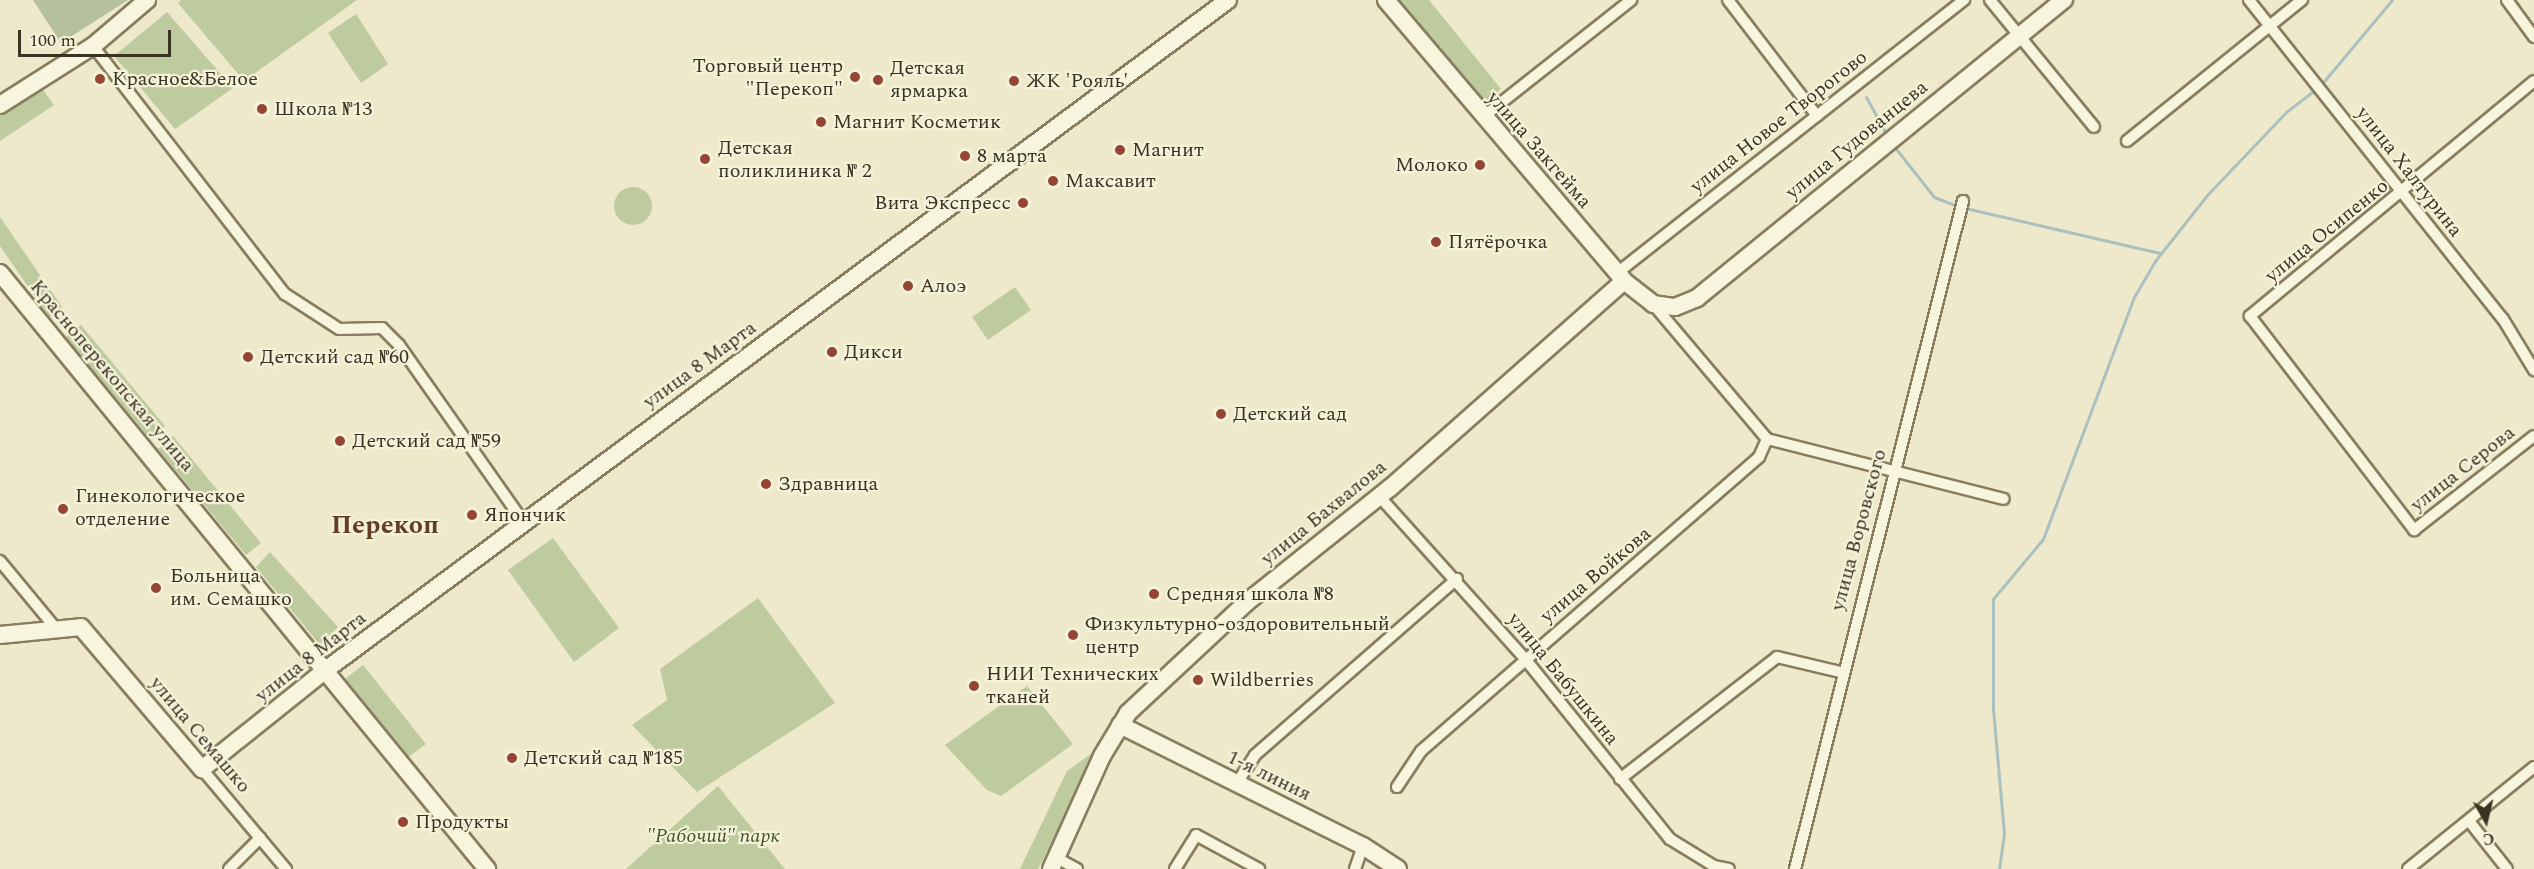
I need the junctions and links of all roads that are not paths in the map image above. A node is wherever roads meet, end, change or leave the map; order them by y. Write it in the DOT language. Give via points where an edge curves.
graph roads {
  1 [pos="147,0"];
  2 [pos="1228,0"];
  3 [pos="1386,0"];
  4 [pos="1631,0"];
  5 [pos="1728,0"];
  6 [pos="1964,0"];
  7 [pos="1990,0"];
  8 [pos="2064,0"];
  9 [pos="2249,0"];
  10 [pos="2302,0"];
  11 [pos="2507,0"];
  12 [pos="2271,25"];
  13 [pos="2019,35"];
  14 [pos="2534,37"];
  15 [pos="93,46"];
  16 [pos="2534,81"];
  17 [pos="0,105"];
  18 [pos="1817,116"];
  19 [pos="1483,117"];
  20 [pos="2094,127"];
  21 [pos="2127,141"];
  22 [pos="2402,194"];
  23 [pos="1963,201"];
  24 [pos="0,273"];
  25 [pos="1621,277"];
  26 [pos="1653,304"];
  27 [pos="2534,370"];
  28 [pos="2534,436"];
  29 [pos="1767,439"];
  30 [pos="1893,473"];
  31 [pos="1379,496"];
  32 [pos="2004,499"];
  33 [pos="524,523"];
  34 [pos="2414,530"];
  35 [pos="0,561"];
  36 [pos="1457,579"];
  37 [pos="57,630"];
  38 [pos="0,635"];
  39 [pos="1526,660"];
  40 [pos="327,669"];
  41 [pos="1840,672"];
  42 [pos="1120,725"];
  43 [pos="2534,767"];
  44 [pos="202,770"];
  45 [pos="1620,779"];
  46 [pos="1237,783"];
  47 [pos="1397,787"];
  48 [pos="2469,821"];
  49 [pos="260,838"];
  50 [pos="1363,846"];
  51 [pos="1054,863"];
  52 [pos="229,869"];
  53 [pos="286,869"];
  54 [pos="487,869"];
  55 [pos="1077,869"];
  56 [pos="1174,869"];
  57 [pos="1259,869"];
  58 [pos="1355,869"];
  59 [pos="1398,869"];
  60 [pos="1729,869"];
  61 [pos="1795,869"];
  62 [pos="2408,869"];
  63 [pos="2507,869"];
  1 -- 15 [label="street"];
  2 -- 33 [label="street, улица 8 Марта"];
  3 -- 19 [label="street, улица Закгейма"];
  4 -- 19 [label="street"];
  5 -- 18 [label="street"];
  6 -- 18 [label="street, улица Новое Творогово"];
  7 -- 13 [label="street"];
  8 -- 13 [label="street, улица Гудованцева"];
  9 -- 12 [label="street, улица Халтурина"];
  10 -- 12 [label="street"];
  11 -- 14 [label="street"];
  12 -- 21 [label="street"];
  12 -- 22 [label="street, улица Халтурина"];
  13 -- 20 [label="street"];
  13 -- 26 [label="street, улица Гудованцева" via="1697,298 1675,307"];
  15 -- 17 [label="street"];
  15 -- 33 [label="street" via="285,294 339,329 382,328 399,345"];
  16 -- 22 [label="street, улица Осипенко"];
  18 -- 25 [label="street, улица Новое Творогово"];
  19 -- 25 [label="street, улица Закгейма"];
  22 -- 27 [label="street, улица Халтурина" via="2503,319"];
  22 -- 34 [label="street, улица Осипенко" via="2250,316"];
  23 -- 30 [label="street, улица Воровского"];
  24 -- 40 [label="street, Красноперекопская улица"];
  25 -- 26 [label="street, улица Закгейма"];
  25 -- 31 [label="street, улица Бахвалова"];
  26 -- 29 [label="street"];
  28 -- 34 [label="street, улица Серова"];
  29 -- 30 [label="street"];
  29 -- 39 [label="street, улица Войкова" via="1759,456"];
  30 -- 32 [label="street"];
  30 -- 41 [label="street, улица Воровского"];
  31 -- 36 [label="street, улица Бабушкина"];
  31 -- 42 [label="street, улица Бахвалова" via="1247,602"];
  33 -- 40 [label="street, улица 8 Марта"];
  35 -- 37 [label="street"];
  36 -- 39 [label="street, улица Бабушкина"];
  36 -- 46 [label="street" via="1254,755"];
  37 -- 38 [label="street"];
  37 -- 44 [label="street, улица Семашко" via="81,627"];
  39 -- 45 [label="street, улица Бабушкина"];
  39 -- 47 [label="street, улица Войкова" via="1421,751"];
  40 -- 44 [label="street, улица 8 Марта"];
  40 -- 54 [label="street, Красноперекопская улица"];
  41 -- 45 [label="street" via="1777,657"];
  41 -- 61 [label="street, улица Воровского"];
  42 -- 46 [label="street, 1-я линия"];
  42 -- 51 [label="street, улица Бахвалова"];
  43 -- 48 [label="street"];
  44 -- 49 [label="street, улица Семашко"];
  45 -- 60 [label="street, улица Бабушкина" via="1670,839 1714,866"];
  46 -- 50 [label="street, 1-я линия"];
  48 -- 62 [label="street"];
  48 -- 63 [label="street"];
  49 -- 52 [label="street"];
  49 -- 53 [label="street, улица Семашко"];
  50 -- 58 [label="street"];
  50 -- 59 [label="street, 1-я линия"];
  51 -- 55 [label="street"];
  56 -- 57 [label="street" via="1196,836"];
}
